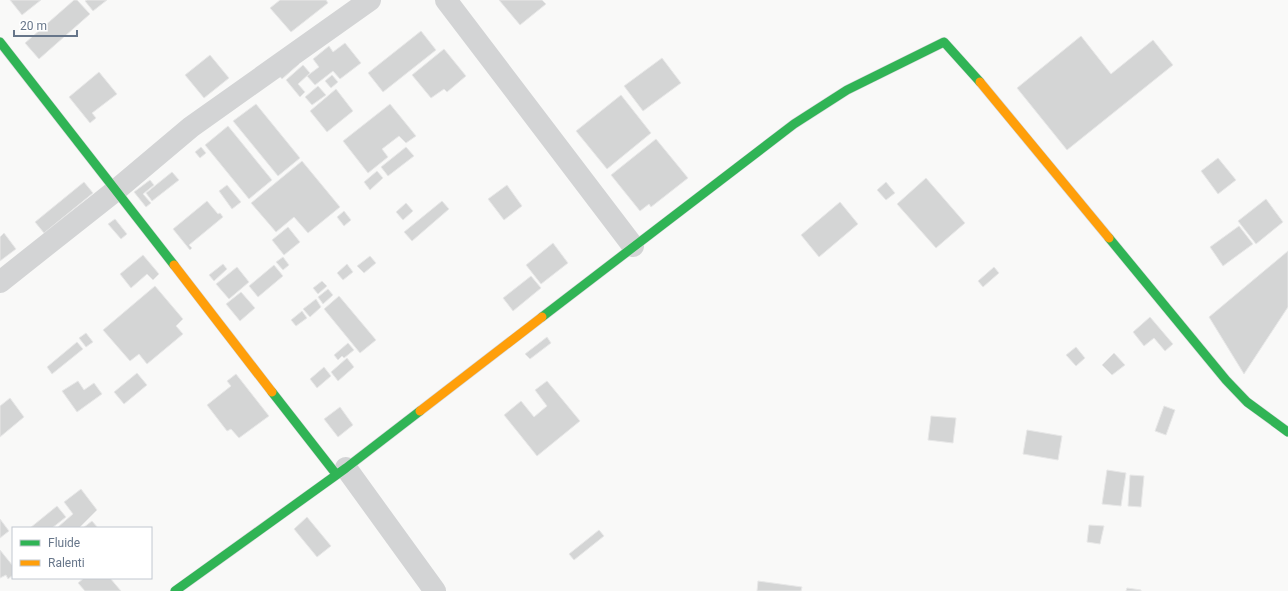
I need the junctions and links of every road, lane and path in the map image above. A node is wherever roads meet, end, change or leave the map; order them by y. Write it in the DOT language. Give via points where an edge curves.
graph roads {
  1 [pos="370,0"];
  2 [pos="446,0"];
  3 [pos="0,42"];
  4 [pos="116,190"];
  5 [pos="633,246"];
  6 [pos="0,282"];
  7 [pos="1288,432"];
  8 [pos="341,471"];
  9 [pos="175,591"];
  10 [pos="435,591"];
  1 -- 4 [label="street" via="191,127"];
  2 -- 5 [label="street"];
  3 -- 4 [label="street"];
  4 -- 6 [label="street"];
  4 -- 8 [label="street"];
  5 -- 7 [label="street" via="794,124 847,90 944,42 984,86 1226,380 1247,402"];
  5 -- 8 [label="street"];
  8 -- 9 [label="street"];
  8 -- 10 [label="street"];
}
